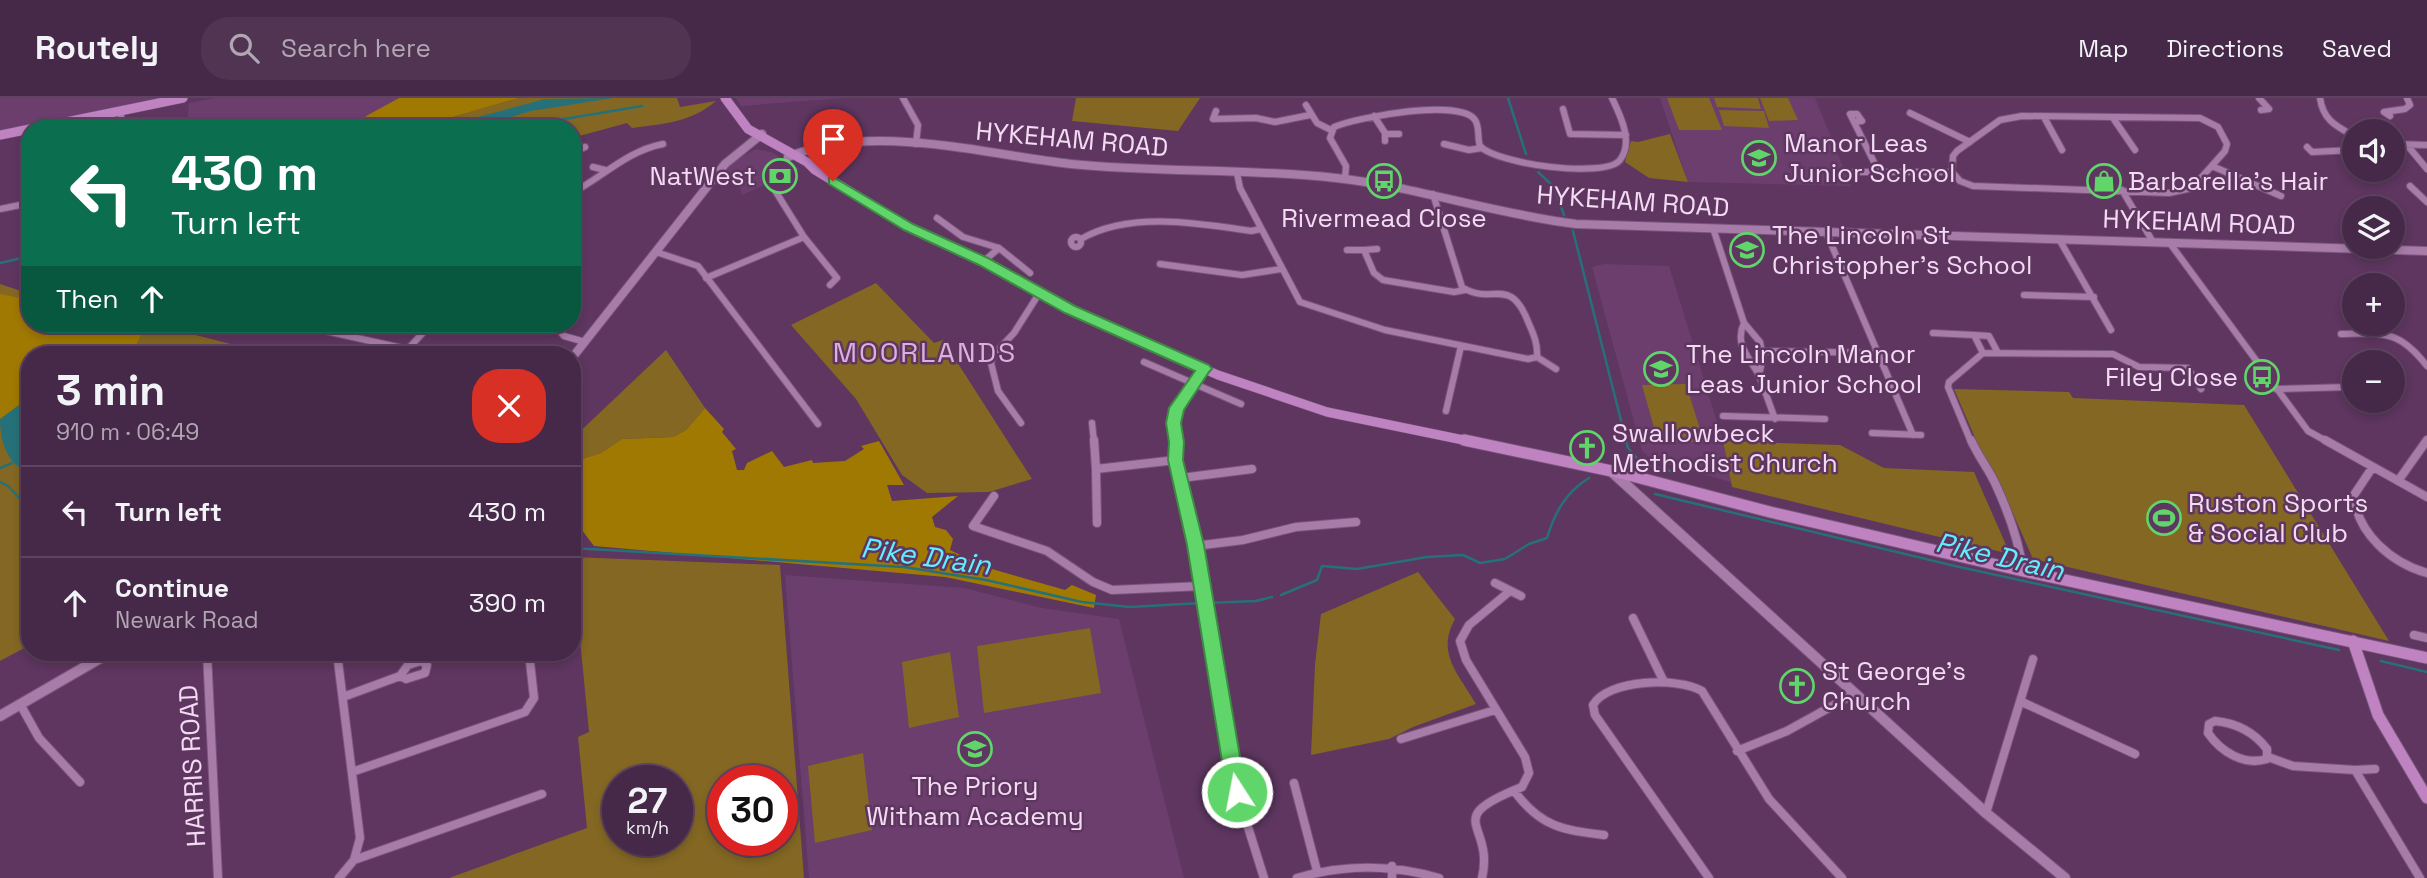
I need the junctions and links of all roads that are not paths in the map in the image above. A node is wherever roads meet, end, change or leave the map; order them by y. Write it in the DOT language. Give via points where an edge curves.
graph roads {
  1 [pos="183,98"];
  2 [pos="725,98"];
  3 [pos="903,98"];
  4 [pos="1612,98"];
  5 [pos="2259,98"];
  6 [pos="2320,98"];
  7 [pos="2407,98"];
  8 [pos="162,100"];
  9 [pos="1306,105"];
  10 [pos="1563,109"];
  11 [pos="122,110"];
  12 [pos="2261,110"];
  13 [pos="1216,111"];
  14 [pos="1910,113"];
  15 [pos="1310,116"];
  16 [pos="1374,116"];
  17 [pos="2390,116"];
  18 [pos="2044,117"];
  19 [pos="2113,118"];
  20 [pos="84,119"];
  21 [pos="120,119"];
  22 [pos="1854,122"];
  23 [pos="2342,129"];
  24 [pos="1331,130"];
  25 [pos="21,131"];
  26 [pos="1399,134"];
  27 [pos="0,135"];
  28 [pos="1626,135"];
  29 [pos="762,138"];
  30 [pos="1970,142"];
  31 [pos="658,143"];
  32 [pos="916,144"];
  33 [pos="1444,144"];
  34 [pos="2407,145"];
  35 [pos="2427,145"];
  36 [pos="821,146"];
  37 [pos="585,147"];
  38 [pos="2307,147"];
  39 [pos="1482,148"];
  40 [pos="581,149"];
  41 [pos="2062,150"];
  42 [pos="2135,150"];
  43 [pos="2342,151"];
  44 [pos="812,152"];
  45 [pos="795,158"];
  46 [pos="2212,166"];
  47 [pos="593,167"];
  48 [pos="2427,169"];
  49 [pos="605,170"];
  50 [pos="1854,172"];
  51 [pos="1879,172"];
  52 [pos="1952,172"];
  53 [pos="1237,173"];
  54 [pos="1345,179"];
  55 [pos="778,180"];
  56 [pos="2410,186"];
  57 [pos="581,188"];
  58 [pos="2122,190"];
  59 [pos="1433,194"];
  60 [pos="2281,195"];
  61 [pos="2427,202"];
  62 [pos="21,205"];
  63 [pos="0,209"];
  64 [pos="937,218"];
  65 [pos="1713,228"];
  66 [pos="1261,229"];
  67 [pos="1826,232"];
  68 [pos="804,237"];
  69 [pos="1080,239"];
  70 [pos="2059,239"];
  71 [pos="2153,242"];
  72 [pos="2169,242"];
  73 [pos="999,248"];
  74 [pos="1377,249"];
  75 [pos="1347,250"];
  76 [pos="1364,250"];
  77 [pos="2427,251"];
  78 [pos="656,252"];
  79 [pos="984,262"];
  80 [pos="1160,264"];
  81 [pos="1280,269"];
  82 [pos="1030,274"];
  83 [pos="706,278"];
  84 [pos="830,285"];
  85 [pos="1465,290"];
  86 [pos="1040,292"];
  87 [pos="2024,295"];
  88 [pos="2094,297"];
  89 [pos="1744,323"];
  90 [pos="2111,330"];
  91 [pos="335,333"];
  92 [pos="423,333"];
  93 [pos="562,333"];
  94 [pos="1933,333"];
  95 [pos="2341,334"];
  96 [pos="1974,335"];
  97 [pos="585,342"];
  98 [pos="1461,345"];
  99 [pos="394,346"];
  100 [pos="411,346"];
  101 [pos="581,347"];
  102 [pos="1763,351"];
  103 [pos="1880,353"];
  104 [pos="1983,353"];
  105 [pos="1998,353"];
  106 [pos="1537,356"];
  107 [pos="1144,362"];
  108 [pos="2427,366"];
  109 [pos="1204,369"];
  110 [pos="1556,369"];
  111 [pos="1759,374"];
  112 [pos="1195,384"];
  113 [pos="2342,387"];
  114 [pos="2201,389"];
  115 [pos="2276,389"];
  116 [pos="1241,404"];
  117 [pos="1446,411"];
  118 [pos="1723,416"];
  119 [pos="1775,419"];
  120 [pos="1825,419"];
  121 [pos="1021,423"];
  122 [pos="1091,423"];
  123 [pos="818,424"];
  124 [pos="1872,433"];
  125 [pos="2427,440"];
  126 [pos="1175,460"];
  127 [pos="2372,468"];
  128 [pos="1096,469"];
  129 [pos="1252,469"];
  130 [pos="1611,471"];
  131 [pos="1181,478"];
  132 [pos="2398,481"];
  133 [pos="1659,482"];
  134 [pos="994,496"];
  135 [pos="2427,497"];
  136 [pos="1643,501"];
  137 [pos="1356,522"];
  138 [pos="1097,523"];
  139 [pos="1195,545"];
  140 [pos="2023,571"];
  141 [pos="2427,572"];
  142 [pos="1495,583"];
  143 [pos="1203,589"];
  144 [pos="1510,591"];
  145 [pos="1521,596"];
  146 [pos="1633,618"];
  147 [pos="2414,635"];
  148 [pos="2427,638"];
  149 [pos="2353,641"];
  150 [pos="2427,658"];
  151 [pos="2033,660"];
  152 [pos="95,661"];
  153 [pos="207,661"];
  154 [pos="338,661"];
  155 [pos="530,661"];
  156 [pos="400,676"];
  157 [pos="1664,682"];
  158 [pos="1854,694"];
  159 [pos="343,697"];
  160 [pos="2022,702"];
  161 [pos="20,704"];
  162 [pos="1495,709"];
  163 [pos="0,716"];
  164 [pos="1401,739"];
  165 [pos="1737,751"];
  166 [pos="2135,754"];
  167 [pos="2269,757"];
  168 [pos="2375,769"];
  169 [pos="2355,770"];
  170 [pos="352,772"];
  171 [pos="80,782"];
  172 [pos="1294,783"];
  173 [pos="1514,792"];
  174 [pos="542,794"];
  175 [pos="2427,798"];
  176 [pos="1986,813"];
  177 [pos="1604,835"];
  178 [pos="354,860"];
  179 [pos="1392,866"];
  180 [pos="1317,872"];
  181 [pos="218,878"];
  182 [pos="338,878"];
  183 [pos="1264,878"];
  184 [pos="1297,878"];
  185 [pos="1392,878"];
  186 [pos="1439,878"];
  187 [pos="1482,878"];
  188 [pos="1709,878"];
  189 [pos="1842,878"];
  190 [pos="2065,878"];
  191 [pos="2420,878"];
  1 -- 8 [label="main road"];
  2 -- 29 [label="main road" via="746,126 744,130"];
  3 -- 32 [label="street" via="918,125"];
  4 -- 28 [label="street"];
  5 -- 12 [label="street" via="2269,109"];
  6 -- 23 [label="street" via="2322,113"];
  7 -- 17 [label="street" via="2410,105 2405,109 2384,112"];
  8 -- 11 [label="main road"];
  9 -- 15 [label="street"];
  10 -- 28 [label="street" via="1570,136"];
  11 -- 20 [label="main road"];
  11 -- 21 [label="street"];
  13 -- 15 [label="street" via="1212,122 1256,118 1275,122"];
  14 -- 30 [label="street"];
  15 -- 24 [label="street"];
  16 -- 24 [label="street" via="1345,121"];
  16 -- 26 [label="street" via="1385,137"];
  16 -- 39 [label="street" via="1459,110 1475,119"];
  18 -- 19 [label="street"];
  18 -- 30 [label="street" via="2000,120"];
  18 -- 41 [label="street"];
  19 -- 42 [label="street"];
  19 -- 46 [label="street" via="2208,120 2222,132 2227,144"];
  22 -- 51 [label="street"];
  24 -- 54 [label="street" via="1330,138 1346,166"];
  25 -- 27 [label="main road"];
  28 -- 39 [label="street" via="1623,155 1612,167 1560,169 1493,155"];
  29 -- 45 [label="main road"];
  29 -- 78 [label="street" via="734,156"];
  30 -- 52 [label="street" via="1953,156"];
  31 -- 49 [label="street" via="620,158"];
  32 -- 36 [label="street, HYKEHAM ROAD" via="840,142"];
  32 -- 53 [label="street, HYKEHAM ROAD" via="1059,163"];
  33 -- 39 [label="street"];
  34 -- 35 [label="street"];
  34 -- 48 [label="street"];
  36 -- 44 [label="street, HYKEHAM ROAD"];
  36 -- 45 [label="street, HYKEHAM ROAD"];
  37 -- 40 [label="street"];
  38 -- 43 [label="street" via="2312,152"];
  44 -- 45 [label="main road"];
  45 -- 79 [label="main road" via="889,216"];
  46 -- 58 [label="street" via="2192,188 2182,191"];
  46 -- 60 [label="street"];
  47 -- 49 [label="street"];
  49 -- 57 [label="street"];
  50 -- 51 [label="street"];
  51 -- 52 [label="street"];
  52 -- 58 [label="street" via="1973,186"];
  53 -- 54 [label="street, HYKEHAM ROAD"];
  53 -- 66 [label="street"];
  54 -- 59 [label="street, HYKEHAM ROAD"];
  55 -- 68 [label="street" via="771,184"];
  56 -- 61 [label="street"];
  58 -- 71 [label="street"];
  59 -- 65 [label="street, HYKEHAM ROAD" via="1561,222"];
  59 -- 85 [label="street"];
  62 -- 63 [label="street"];
  64 -- 73 [label="street" via="963,237"];
  65 -- 67 [label="street, HYKEHAM ROAD"];
  65 -- 89 [label="street"];
  66 -- 69 [label="street" via="1176,223 1113,227"];
  66 -- 81 [label="street"];
  67 -- 70 [label="street, HYKEHAM ROAD"];
  67 -- 103 [label="street"];
  68 -- 83 [label="street"];
  68 -- 84 [label="street" via="837,278"];
  70 -- 71 [label="street, HYKEHAM ROAD"];
  70 -- 88 [label="street"];
  71 -- 72 [label="street, HYKEHAM ROAD"];
  72 -- 77 [label="street, HYKEHAM ROAD"];
  72 -- 115 [label="street"];
  73 -- 79 [label="street"];
  73 -- 82 [label="street"];
  74 -- 76 [label="street"];
  75 -- 76 [label="street"];
  76 -- 85 [label="street" via="1374,273 1383,280"];
  78 -- 83 [label="street" via="695,264"];
  78 -- 97 [label="street"];
  79 -- 86 [label="main road"];
  80 -- 81 [label="street" via="1242,275"];
  81 -- 98 [label="street" via="1300,302 1385,330"];
  83 -- 123 [label="street"];
  85 -- 106 [label="street" via="1507,295 1519,306 1538,348"];
  86 -- 109 [label="main road"];
  86 -- 121 [label="street" via="1026,305 1015,332 992,357 995,383"];
  87 -- 88 [label="street"];
  88 -- 90 [label="street"];
  89 -- 102 [label="street"];
  89 -- 111 [label="street" via="1741,346"];
  91 -- 99 [label="street"];
  92 -- 100 [label="street"];
  93 -- 97 [label="street"];
  94 -- 96 [label="street"];
  95 -- 108 [label="street" via="2399,337"];
  96 -- 104 [label="street"];
  96 -- 105 [label="street" via="1989,336"];
  97 -- 101 [label="street"];
  98 -- 106 [label="street" via="1528,359"];
  98 -- 117 [label="street"];
  102 -- 103 [label="street"];
  102 -- 111 [label="street"];
  103 -- 124 [label="street" via="1917,435"];
  104 -- 105 [label="street"];
  104 -- 140 [label="street" via="1948,387 1979,460 1994,480 2020,545"];
  105 -- 114 [label="street" via="2113,354 2139,367 2188,369"];
  106 -- 110 [label="street"];
  107 -- 112 [label="street"];
  109 -- 112 [label="street"];
  109 -- 130 [label="main road" via="1327,412"];
  111 -- 119 [label="street"];
  112 -- 116 [label="street"];
  112 -- 126 [label="street" via="1174,415"];
  113 -- 115 [label="street"];
  115 -- 127 [label="street" via="2308,431"];
  118 -- 119 [label="street"];
  119 -- 120 [label="street"];
  122 -- 128 [label="street"];
  125 -- 132 [label="street"];
  126 -- 128 [label="street"];
  126 -- 131 [label="street"];
  127 -- 132 [label="street"];
  127 -- 141 [label="street" via="2354,495 2357,511 2383,550 2408,567"];
  128 -- 138 [label="street"];
  129 -- 131 [label="street"];
  130 -- 133 [label="main road"];
  130 -- 136 [label="street"];
  131 -- 139 [label="street"];
  132 -- 135 [label="street"];
  133 -- 136 [label="street" via="1644,487"];
  133 -- 140 [label="main road"];
  134 -- 143 [label="street" via="973,526 1047,551 1093,582 1112,590"];
  136 -- 158 [label="street"];
  137 -- 139 [label="street" via="1296,527"];
  139 -- 143 [label="street"];
  140 -- 149 [label="main road"];
  142 -- 144 [label="street"];
  143 -- 183 [label="street" via="1237,792"];
  144 -- 145 [label="street"];
  144 -- 162 [label="street" via="1469,622 1460,641"];
  146 -- 157 [label="street"];
  147 -- 148 [label="street"];
  149 -- 150 [label="main road"];
  149 -- 175 [label="main road" via="2378,715"];
  151 -- 160 [label="street"];
  152 -- 161 [label="street"];
  153 -- 181 [label="street, HARRIS ROAD"];
  154 -- 159 [label="street"];
  155 -- 170 [label="street" via="534,698 525,712"];
  156 -- 159 [label="street"];
  157 -- 165 [label="street" via="1695,686 1707,695"];
  157 -- 188 [label="street" via="1607,693 1595,701 1593,709"];
  158 -- 165 [label="street" via="1787,731"];
  158 -- 176 [label="street"];
  159 -- 170 [label="street"];
  160 -- 166 [label="street"];
  160 -- 176 [label="street"];
  161 -- 163 [label="street"];
  161 -- 171 [label="street" via="39,738"];
  162 -- 164 [label="street"];
  162 -- 173 [label="street" via="1528,765 1527,781"];
  165 -- 189 [label="street" via="1784,817"];
  167 -- 167 [label="street" via="2253,763 2225,750 2210,737 2210,724 2222,721 2253,735 2264,743"];
  167 -- 169 [label="street" via="2292,766"];
  168 -- 169 [label="street"];
  169 -- 191 [label="street"];
  170 -- 178 [label="street" via="360,838"];
  172 -- 180 [label="street"];
  173 -- 177 [label="street" via="1525,808 1547,825"];
  173 -- 187 [label="street" via="1489,800 1477,812 1474,821 1486,861"];
  174 -- 178 [label="street"];
  176 -- 190 [label="street"];
  178 -- 182 [label="street"];
  179 -- 180 [label="street"];
  179 -- 185 [label="street"];
  179 -- 186 [label="street"];
  180 -- 184 [label="street"];
}
